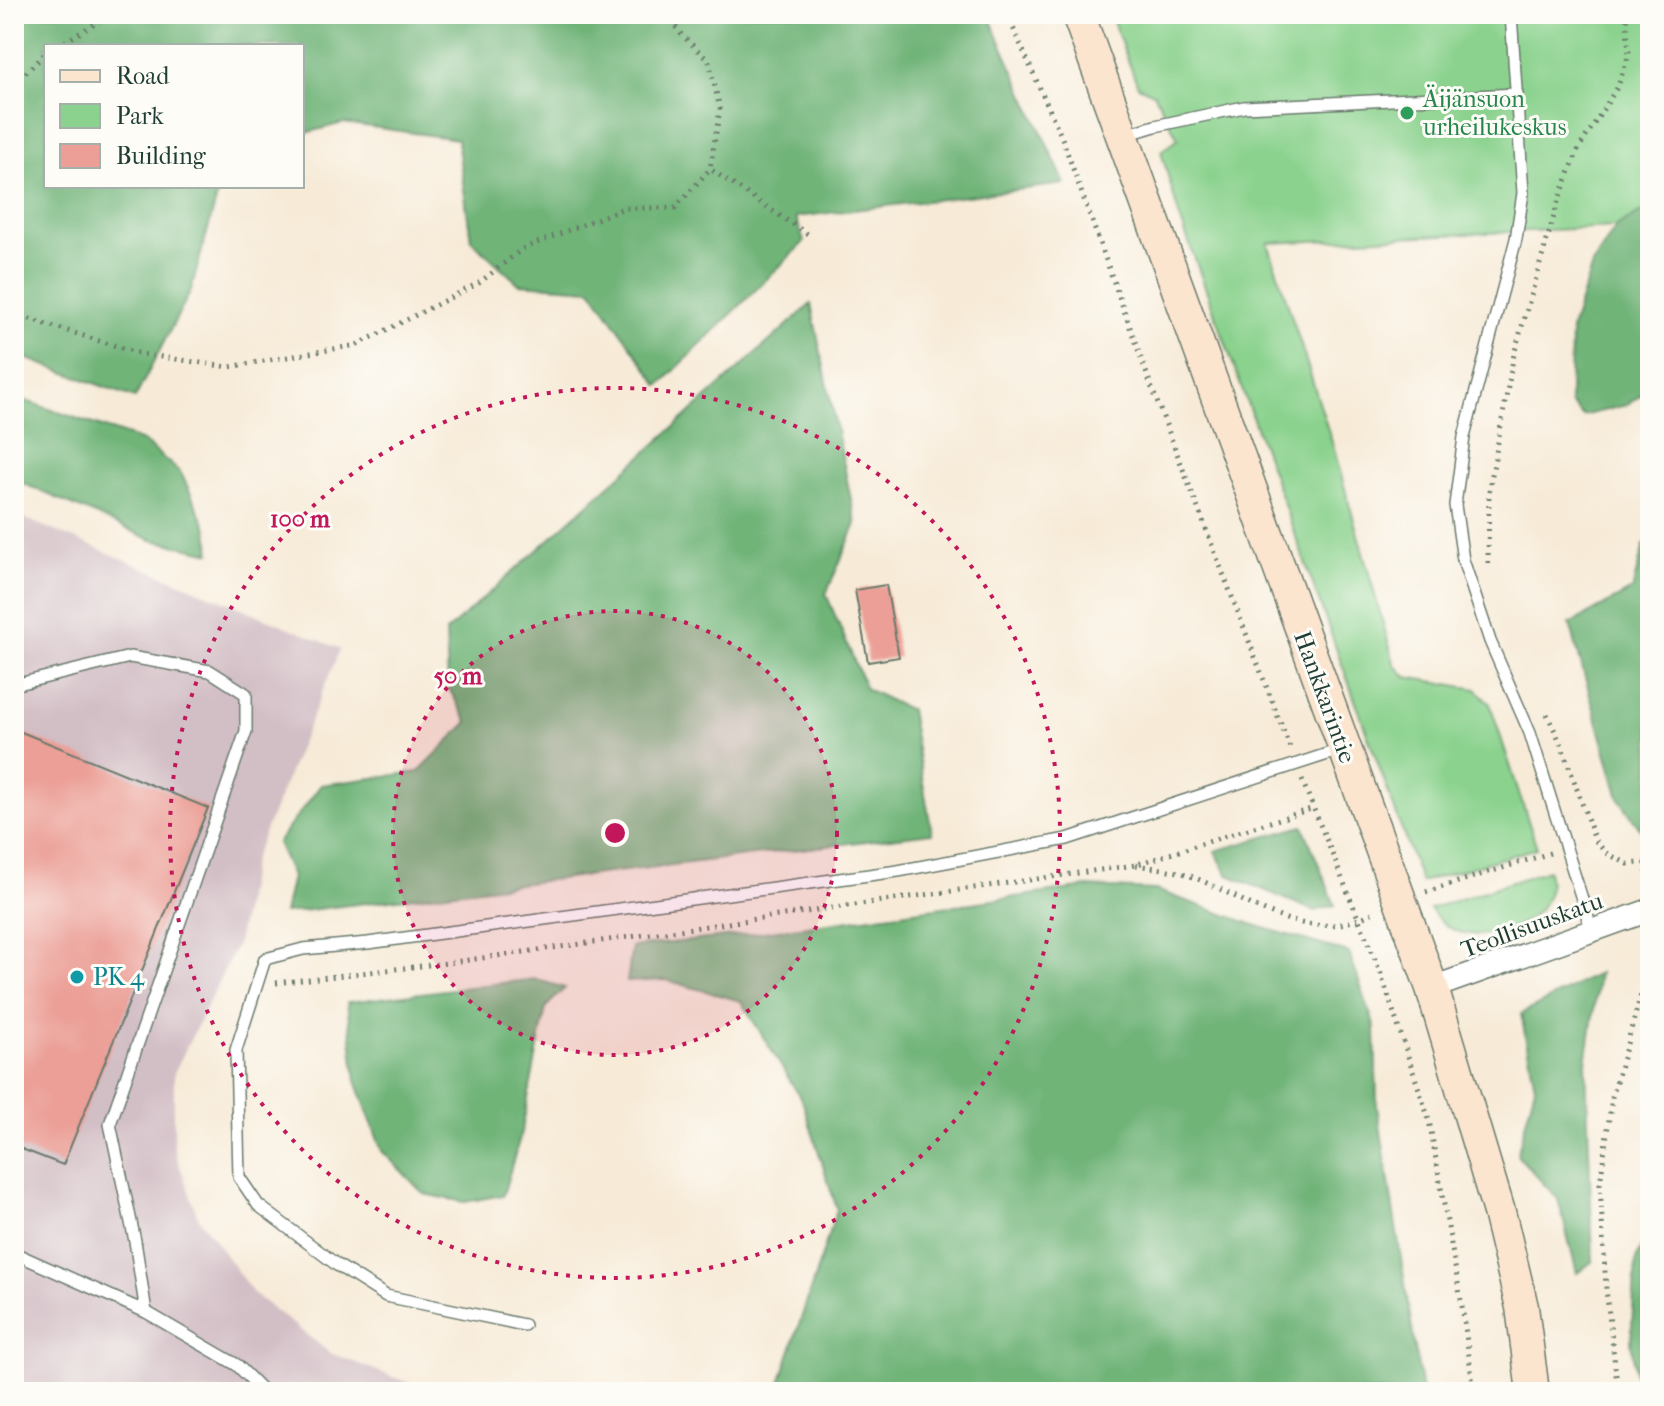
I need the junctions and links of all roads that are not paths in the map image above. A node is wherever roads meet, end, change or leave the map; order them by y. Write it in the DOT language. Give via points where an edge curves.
graph roads {
  1 [pos="1078,14"];
  2 [pos="1511,14"];
  3 [pos="1517,94"];
  4 [pos="1122,137"];
  5 [pos="14,685"];
  6 [pos="1344,748"];
  7 [pos="1650,910"];
  8 [pos="1592,931"];
  9 [pos="1432,988"];
  10 [pos="14,1253"];
  11 [pos="146,1312"];
  12 [pos="524,1325"];
  13 [pos="264,1392"];
  14 [pos="1533,1392"];
  1 -- 4 [label="main road, Hankkarintie"];
  2 -- 3 [label="lane"];
  3 -- 4 [label="lane" via="1244,107"];
  3 -- 8 [label="lane" via="1523,193 1516,239 1464,437 1455,505 1463,560 1490,641 1530,733"];
  4 -- 6 [label="main road, Hankkarintie"];
  5 -- 11 [label="lane" via="130,657 210,671 246,694 246,731 110,1124"];
  6 -- 9 [label="main road, Hankkarintie"];
  6 -- 12 [label="lane" via="1067,839 898,871 303,949 265,959 236,1050 239,1177 258,1205 386,1296"];
  7 -- 8 [label="street, Teollisuuskatu"];
  8 -- 9 [label="street, Teollisuuskatu"];
  9 -- 14 [label="main road, Hankkarintie" via="1502,1225 1522,1307"];
  10 -- 11 [label="lane"];
  11 -- 13 [label="lane" via="237,1365"];
}
